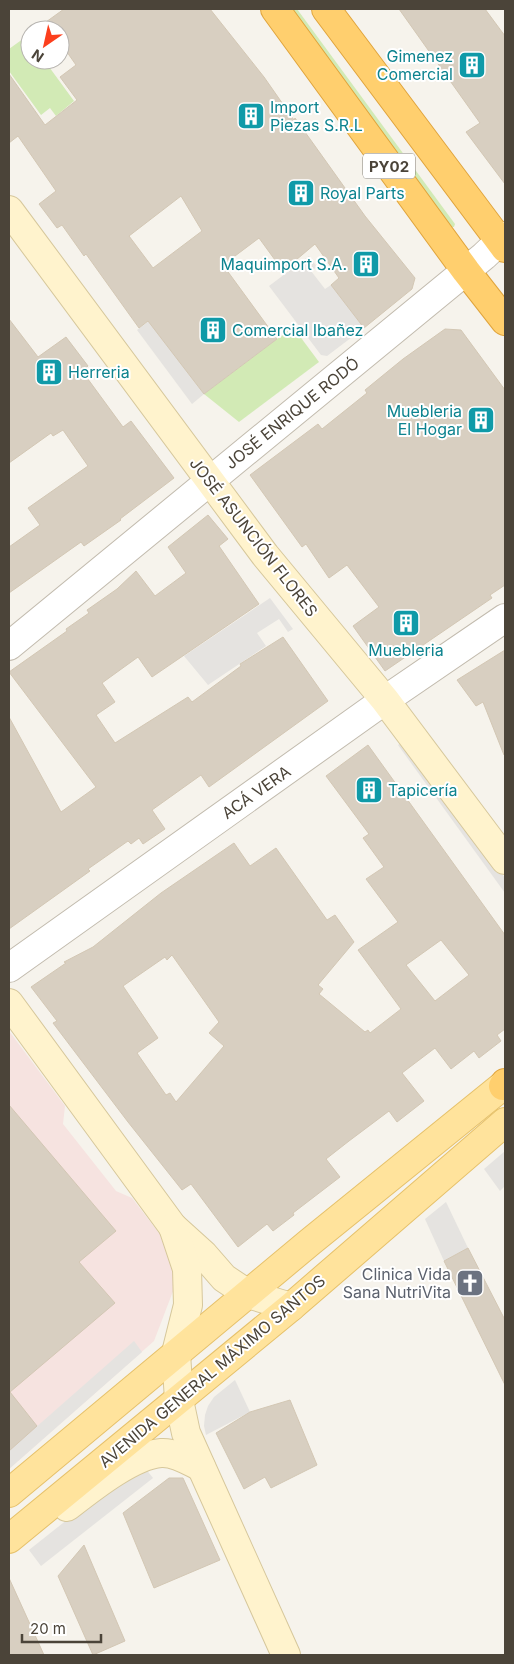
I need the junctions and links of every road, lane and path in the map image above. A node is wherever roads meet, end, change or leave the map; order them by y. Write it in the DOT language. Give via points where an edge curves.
graph roads {
  1 [pos="275,9"];
  2 [pos="326,9"];
  3 [pos="9,210"];
  4 [pos="492,250"];
  5 [pos="505,321"];
  6 [pos="210,480"];
  7 [pos="505,618"];
  8 [pos="9,646"];
  9 [pos="385,700"];
  10 [pos="505,860"];
  11 [pos="9,968"];
  12 [pos="9,1003"];
  13 [pos="504,1084"];
  14 [pos="505,1122"];
  15 [pos="173,1227"];
  16 [pos="248,1294"];
  17 [pos="291,1307"];
  18 [pos="176,1353"];
  19 [pos="179,1400"];
  20 [pos="202,1467"];
  21 [pos="9,1493"];
  22 [pos="18,1531"];
  23 [pos="286,1655"];
  1 -- 4 [label="highway, PY02"];
  2 -- 4 [label="highway, PY02"];
  3 -- 6 [label="street, JOSÉ ASUNCIÓN FLORES"];
  4 -- 5 [label="highway, PY02"];
  4 -- 6 [label="street, JOSÉ ENRIQUE RODÓ"];
  6 -- 8 [label="street, JOSÉ ENRIQUE RODÓ"];
  6 -- 9 [label="street, JOSÉ ASUNCIÓN FLORES" via="271,562"];
  7 -- 9 [label="street, ACÁ VERA"];
  9 -- 10 [label="street, JOSÉ ASUNCIÓN FLORES"];
  9 -- 11 [label="street, ACÁ VERA"];
  12 -- 15 [label="street"];
  13 -- 16 [label="main road"];
  14 -- 17 [label="main road, AVENIDA GENERAL MÁXIMO SANTOS"];
  15 -- 16 [label="street" via="224,1278"];
  15 -- 18 [label="street" via="188,1269 188,1305"];
  16 -- 17 [label="street"];
  16 -- 18 [label="main road"];
  17 -- 19 [label="main road, AVENIDA GENERAL MÁXIMO SANTOS"];
  18 -- 19 [label="street"];
  18 -- 21 [label="main road"];
  19 -- 20 [label="street" via="186,1433"];
  19 -- 22 [label="main road, AVENIDA GENERAL MÁXIMO SANTOS"];
  20 -- 22 [label="street" via="180,1456 162,1453 137,1460 107,1477 60,1512"];
  20 -- 23 [label="street"];
}
